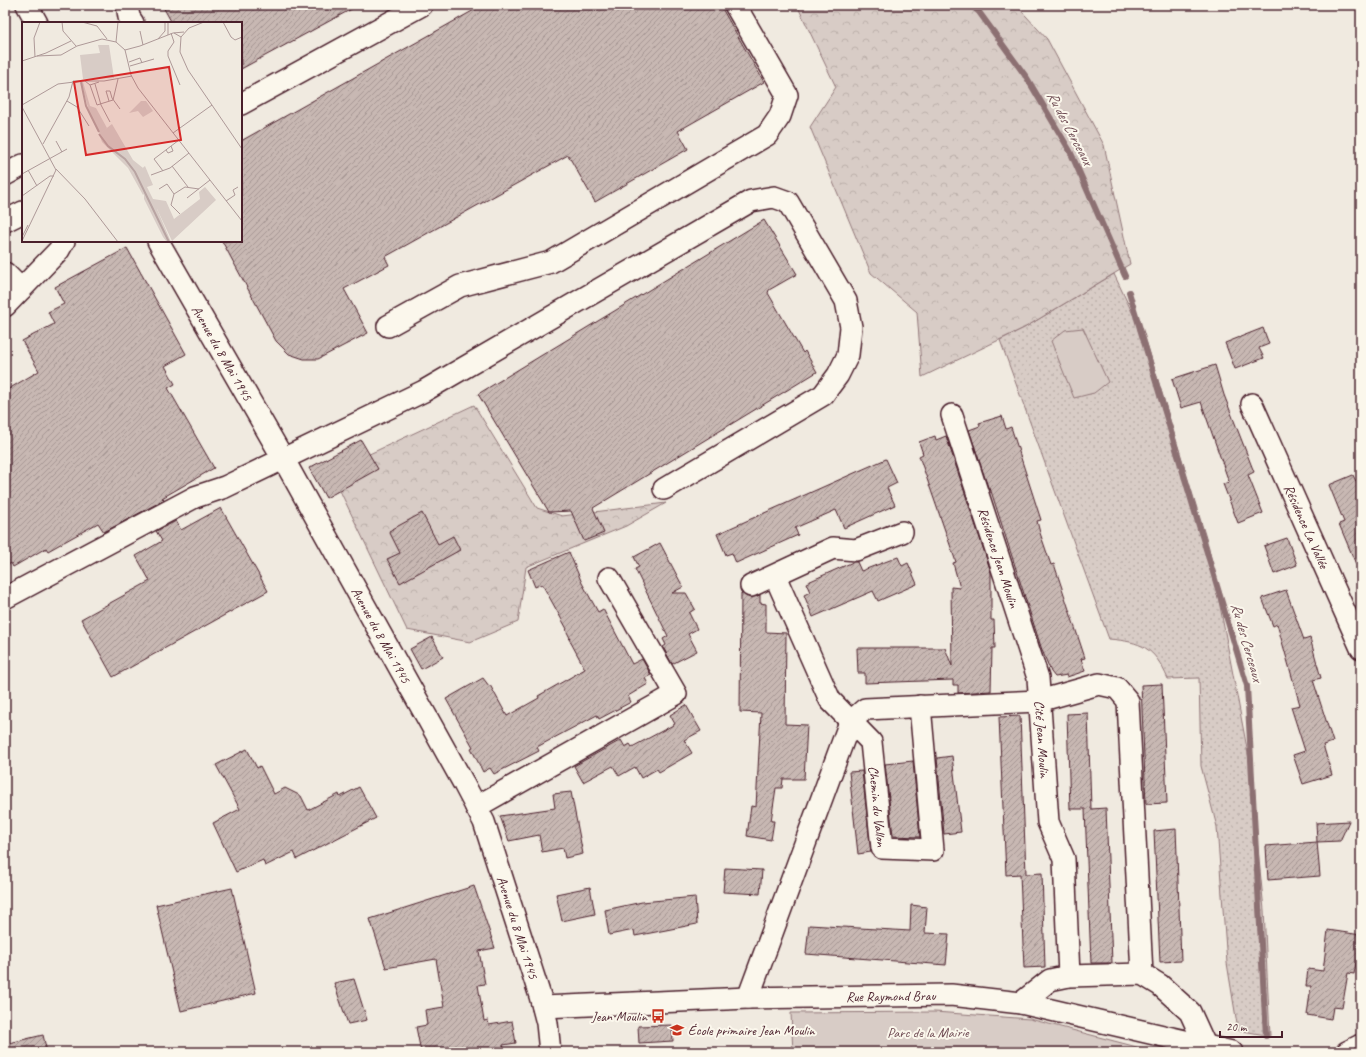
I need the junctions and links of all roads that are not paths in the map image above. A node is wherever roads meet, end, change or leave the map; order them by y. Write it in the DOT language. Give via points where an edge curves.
graph roads {
  1 [pos="27,5"];
  2 [pos="127,5"];
  3 [pos="422,5"];
  4 [pos="735,5"];
  5 [pos="36,22"];
  6 [pos="132,22"];
  7 [pos="242,103"];
  8 [pos="22,166"];
  9 [pos="5,175"];
  10 [pos="22,212"];
  11 [pos="5,221"];
  12 [pos="63,242"];
  13 [pos="159,242"];
  14 [pos="5,273"];
  15 [pos="21,289"];
  16 [pos="5,306"];
  17 [pos="388,326"];
  18 [pos="1252,404"];
  19 [pos="952,415"];
  20 [pos="284,460"];
  21 [pos="664,489"];
  22 [pos="902,532"];
  23 [pos="775,576"];
  24 [pos="609,578"];
  25 [pos="751,586"];
  26 [pos="5,598"];
  27 [pos="1361,648"];
  28 [pos="1038,701"];
  29 [pos="920,706"];
  30 [pos="850,722"];
  31 [pos="476,807"];
  32 [pos="1142,974"];
  33 [pos="1069,976"];
  34 [pos="748,998"];
  35 [pos="1020,1003"];
  36 [pos="543,1007"];
  37 [pos="1206,1047"];
  38 [pos="550,1052"];
  39 [pos="1232,1052"];
  1 -- 5 [label="street"];
  2 -- 6 [label="street"];
  3 -- 7 [label="street"];
  4 -- 17 [label="street" via="787,95 780,116 768,135 551,262 460,286"];
  8 -- 9 [label="street"];
  10 -- 11 [label="street"];
  12 -- 15 [label="street" via="59,250"];
  13 -- 20 [label="street, Avenue du 8 Mai 1945"];
  14 -- 15 [label="street"];
  15 -- 16 [label="street"];
  18 -- 27 [label="street, Résidence La Vallée"];
  19 -- 28 [label="street, Résidence Jean Moulin" via="1038,678"];
  20 -- 21 [label="street" via="424,391 751,201 774,197 788,202 846,301 851,327 848,355 838,375 823,395"];
  20 -- 26 [label="street" via="225,487 195,497"];
  20 -- 31 [label="street, Avenue du 8 Mai 1945"];
  22 -- 23 [label="street" via="856,550 833,548"];
  23 -- 25 [label="street"];
  23 -- 30 [label="street, Chemin du Vallon" via="830,700"];
  24 -- 31 [label="street" via="676,694"];
  28 -- 29 [label="street"];
  28 -- 32 [label="street, Cité Jean Moulin" via="1099,684 1117,688 1128,701"];
  28 -- 33 [label="street, Cité Jean Moulin" via="1048,822 1064,859"];
  29 -- 30 [label="street" via="865,709"];
  29 -- 30 [label="street, Chemin du Vallon" via="933,850 882,848 871,742"];
  30 -- 34 [label="street"];
  31 -- 36 [label="street, Avenue du 8 Mai 1945" via="484,822"];
  32 -- 33 [label="street"];
  32 -- 37 [label="street" via="1160,984 1190,1012"];
  33 -- 35 [label="street" via="1050,980"];
  34 -- 35 [label="street, Rue Raymond Brau" via="950,995"];
  34 -- 36 [label="street, Rue Raymond Brau"];
  35 -- 37 [label="street, Rue Raymond Brau"];
  36 -- 38 [label="street, Avenue du 8 Mai 1945"];
  37 -- 39 [label="street, Rue Raymond Brau"];
}
